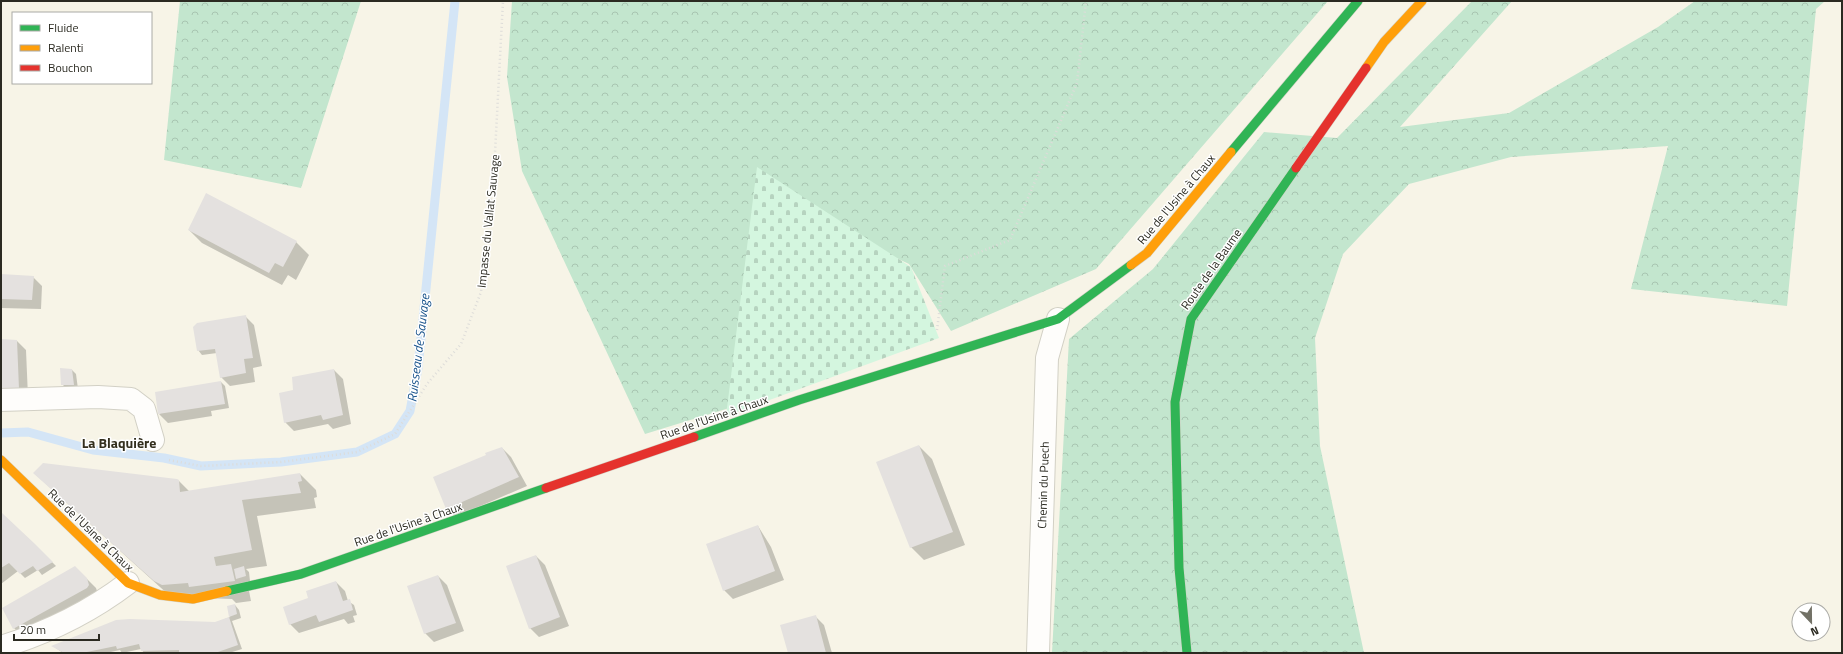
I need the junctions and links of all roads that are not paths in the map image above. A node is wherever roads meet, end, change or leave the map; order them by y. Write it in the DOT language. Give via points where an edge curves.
graph roads {
  1 [pos="1358,1"];
  2 [pos="1422,1"];
  3 [pos="1058,319"];
  4 [pos="1,400"];
  5 [pos="153,440"];
  6 [pos="1,460"];
  7 [pos="128,583"];
  8 [pos="1,647"];
  9 [pos="1038,653"];
  10 [pos="1186,653"];
  1 -- 3 [label="street, Rue de l'Usine à Chaux" via="1147,253"];
  2 -- 10 [label="street, Route de la Baume" via="1384,42 1191,319 1175,402 1179,568"];
  3 -- 7 [label="street, Rue de l'Usine à Chaux" via="800,400 301,574 193,599 160,595"];
  3 -- 9 [label="street, Chemin du Puech" via="1047,358"];
  4 -- 5 [label="street" via="98,397 131,399 144,409"];
  6 -- 7 [label="street, Rue de l'Usine à Chaux"];
  7 -- 8 [label="street" via="102,602 76,616 24,640"];
}
